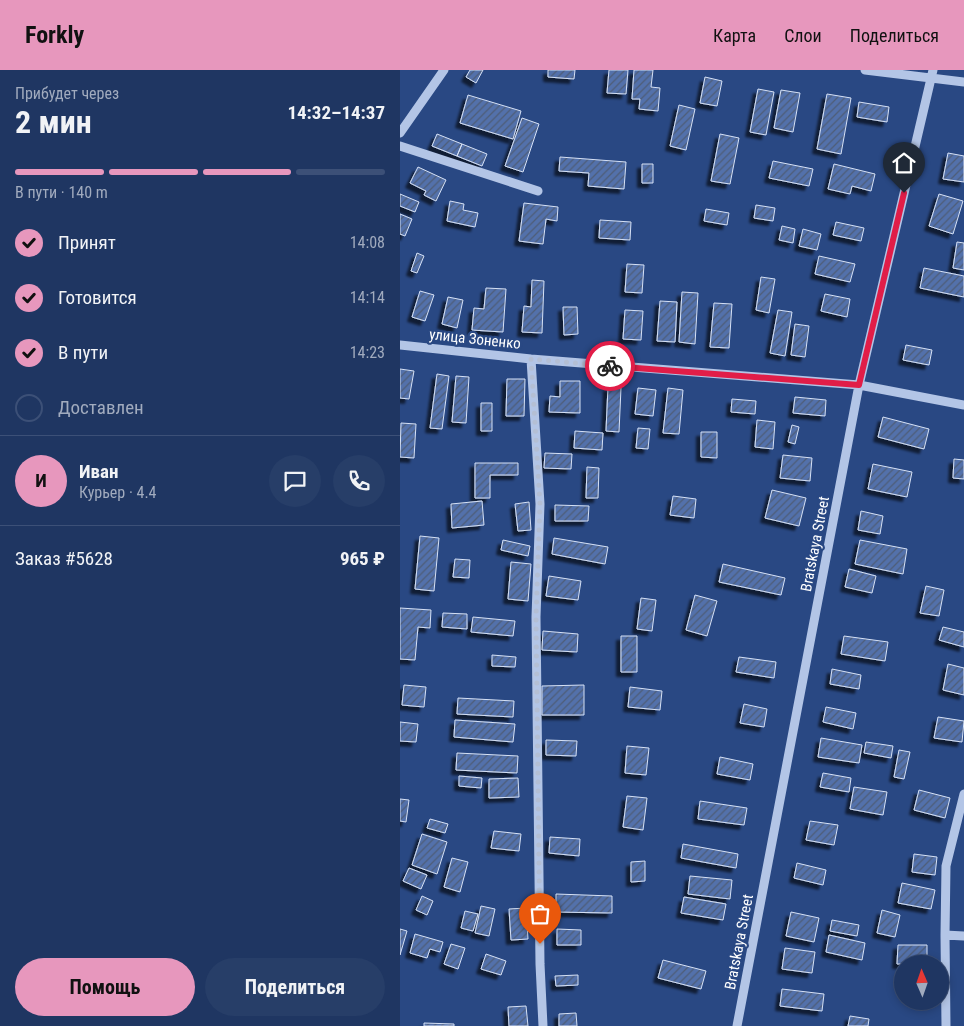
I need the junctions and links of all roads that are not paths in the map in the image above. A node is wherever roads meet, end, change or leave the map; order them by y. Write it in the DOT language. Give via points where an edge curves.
graph roads {
  1 [pos="444,70"];
  2 [pos="865,70"];
  3 [pos="932,74"];
  4 [pos="964,82"];
  5 [pos="400,133"];
  6 [pos="400,146"];
  7 [pos="538,190"];
  8 [pos="400,345"];
  9 [pos="531,359"];
  10 [pos="859,385"];
  11 [pos="964,405"];
  12 [pos="964,794"];
  13 [pos="945,935"];
  14 [pos="964,936"];
  15 [pos="544,1026"];
  16 [pos="737,1026"];
  17 [pos="946,1026"];
  1 -- 5 [label="street"];
  2 -- 3 [label="street"];
  3 -- 4 [label="street"];
  3 -- 10 [label="street, Bratskaya Street"];
  6 -- 7 [label="street"];
  8 -- 9 [label="street, улица Зоненко"];
  9 -- 10 [label="street, улица Зоненко"];
  9 -- 15 [label="street" via="540,504 536,617 540,964"];
  10 -- 11 [label="street, улица Зоненко"];
  10 -- 16 [label="street, Bratskaya Street"];
  12 -- 13 [label="street" via="946,866"];
  13 -- 14 [label="street"];
  13 -- 17 [label="street"];
}
